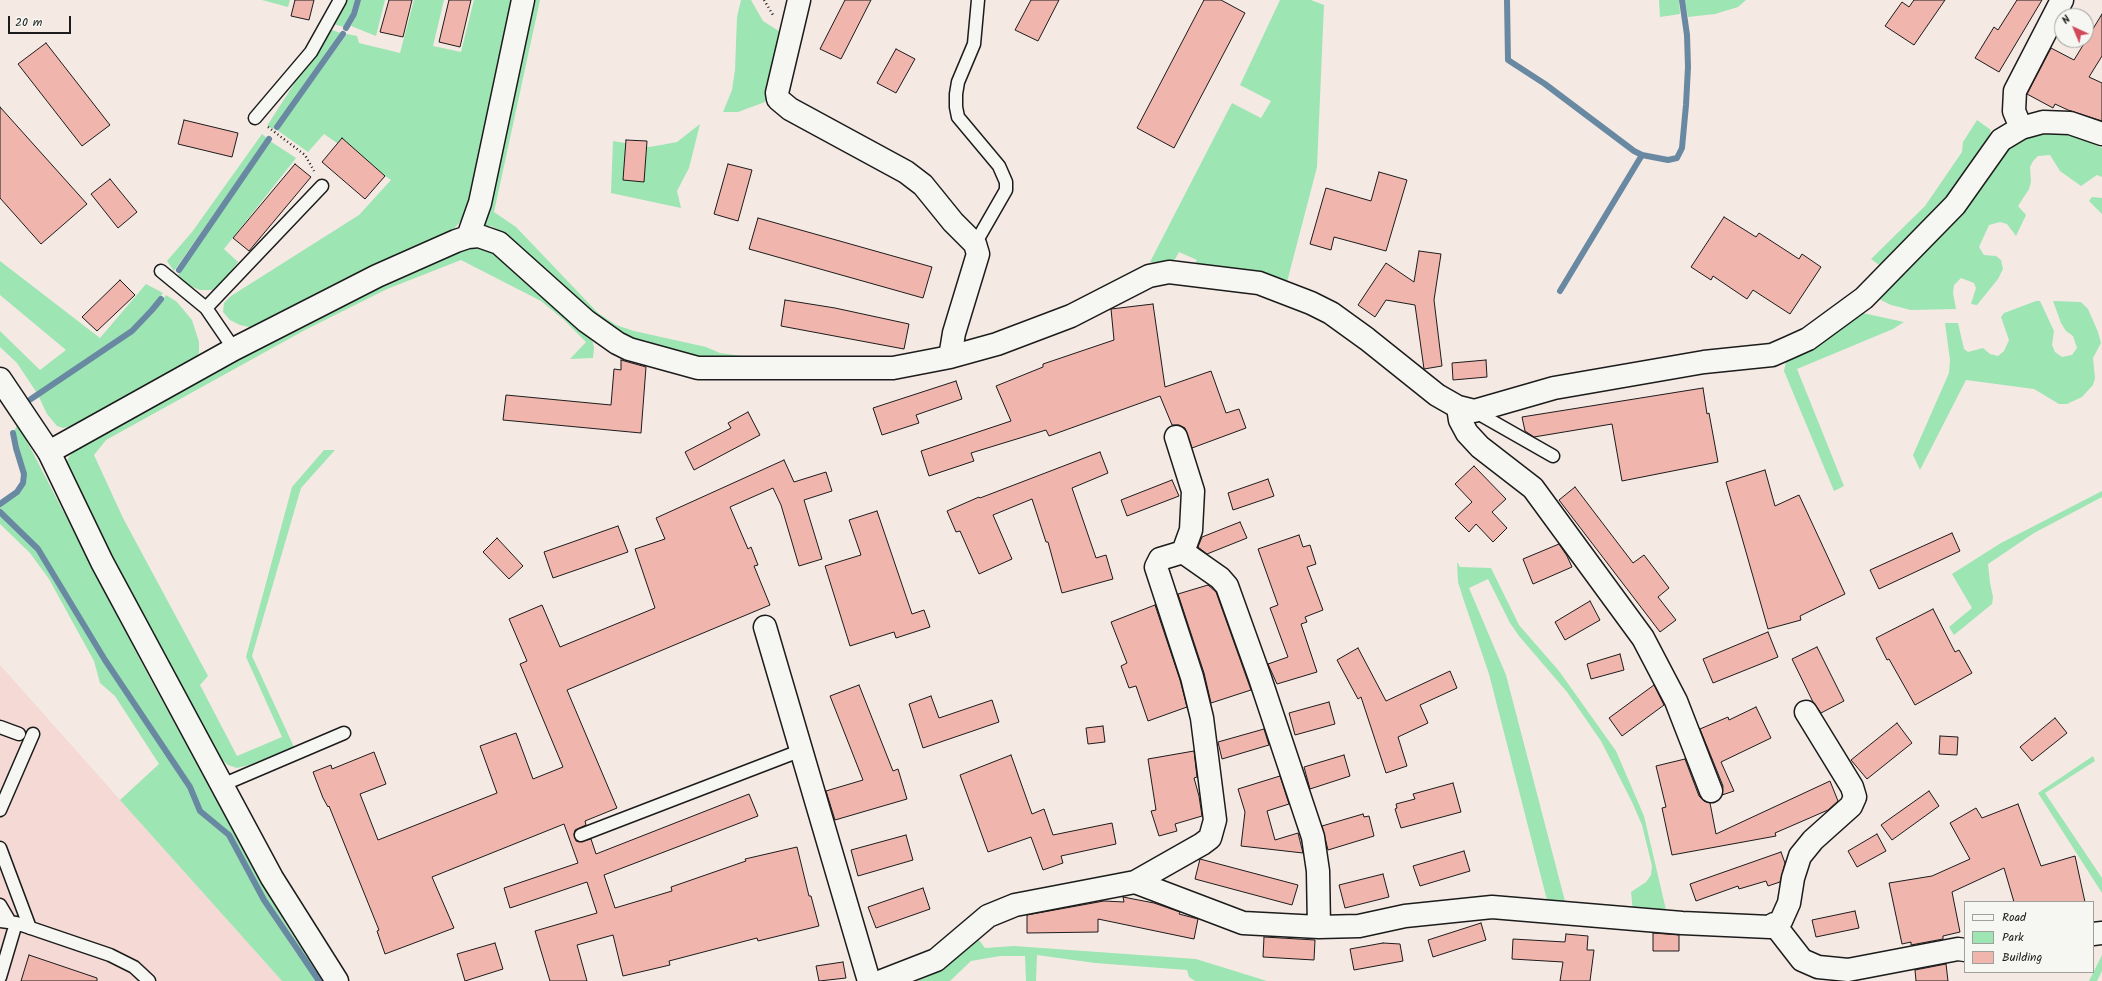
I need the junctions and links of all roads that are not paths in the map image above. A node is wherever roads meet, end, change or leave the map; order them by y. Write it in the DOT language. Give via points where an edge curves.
graph roads {
  1 [pos="340,0"];
  2 [pos="523,0"];
  3 [pos="799,0"];
  4 [pos="978,0"];
  5 [pos="2062,0"];
  6 [pos="255,118"];
  7 [pos="2021,128"];
  8 [pos="2102,134"];
  9 [pos="322,186"];
  10 [pos="468,237"];
  11 [pos="975,244"];
  12 [pos="161,271"];
  13 [pos="206,308"];
  14 [pos="234,349"];
  15 [pos="950,357"];
  16 [pos="0,379"];
  17 [pos="1466,409"];
  18 [pos="1176,437"];
  19 [pos="49,452"];
  20 [pos="1553,456"];
  21 [pos="1183,552"];
  22 [pos="765,627"];
  23 [pos="1806,712"];
  24 [pos="0,727"];
  25 [pos="344,733"];
  26 [pos="19,734"];
  27 [pos="33,734"];
  28 [pos="802,750"];
  29 [pos="222,785"];
  30 [pos="1711,791"];
  31 [pos="0,810"];
  32 [pos="581,835"];
  33 [pos="0,848"];
  34 [pos="1135,882"];
  35 [pos="0,905"];
  36 [pos="9,922"];
  37 [pos="1774,924"];
  38 [pos="1320,927"];
  39 [pos="30,928"];
  40 [pos="1964,950"];
  41 [pos="0,977"];
  42 [pos="149,981"];
  43 [pos="337,981"];
  44 [pos="870,981"];
  45 [pos="882,981"];
  1 -- 6 [label="lane" via="311,52"];
  2 -- 10 [label="street" via="480,203"];
  3 -- 11 [label="street" via="777,93 778,99 790,109 906,172 923,185"];
  4 -- 11 [label="lane" via="974,44 958,82 956,107 958,117 1000,166 1006,190"];
  5 -- 7 [label="street" via="2015,91 2014,110"];
  7 -- 8 [label="street" via="2044,122 2070,123"];
  7 -- 17 [label="street" via="2001,140 1955,206 1864,298 1808,339 1772,355 1704,362 1554,388"];
  9 -- 13 [label="lane"];
  10 -- 14 [label="street" via="377,276"];
  10 -- 15 [label="street" via="479,236 499,243 586,321 617,343 673,362 698,368 844,369 893,368"];
  11 -- 15 [label="street" via="978,254 954,333"];
  12 -- 13 [label="lane"];
  13 -- 14 [label="lane"];
  14 -- 19 [label="street"];
  15 -- 17 [label="street" via="997,344 1071,316 1149,276 1170,272 1182,273 1259,283 1324,310 1367,339 1413,378"];
  16 -- 19 [label="street"];
  17 -- 20 [label="lane"];
  17 -- 30 [label="street" via="1460,420 1467,434 1533,488 1643,638 1676,701"];
  18 -- 21 [label="street" via="1193,491 1191,530"];
  19 -- 29 [label="street" via="102,562"];
  21 -- 34 [label="street" via="1160,560 1156,567 1192,677 1202,718 1214,806 1214,829 1210,838 1202,844"];
  21 -- 38 [label="street" via="1215,574 1227,586 1313,837 1318,871"];
  22 -- 28 [label="street"];
  23 -- 37 [label="street" via="1852,787 1855,797 1851,806 1813,840 1800,856 1789,904 1781,920"];
  24 -- 26 [label="lane"];
  25 -- 29 [label="lane"];
  27 -- 31 [label="lane"];
  28 -- 32 [label="lane"];
  28 -- 44 [label="street"];
  29 -- 43 [label="street" via="272,878"];
  33 -- 39 [label="lane"];
  34 -- 38 [label="street" via="1243,923"];
  34 -- 45 [label="street" via="1015,905 988,916 936,960"];
  35 -- 36 [label="lane"];
  36 -- 39 [label="lane"];
  36 -- 41 [label="lane"];
  37 -- 38 [label="street" via="1770,927 1682,923 1492,907 1405,916 1359,926"];
  37 -- 40 [label="street" via="1802,960 1818,968 1848,970"];
  39 -- 42 [label="lane" via="110,955 134,967"];
}
